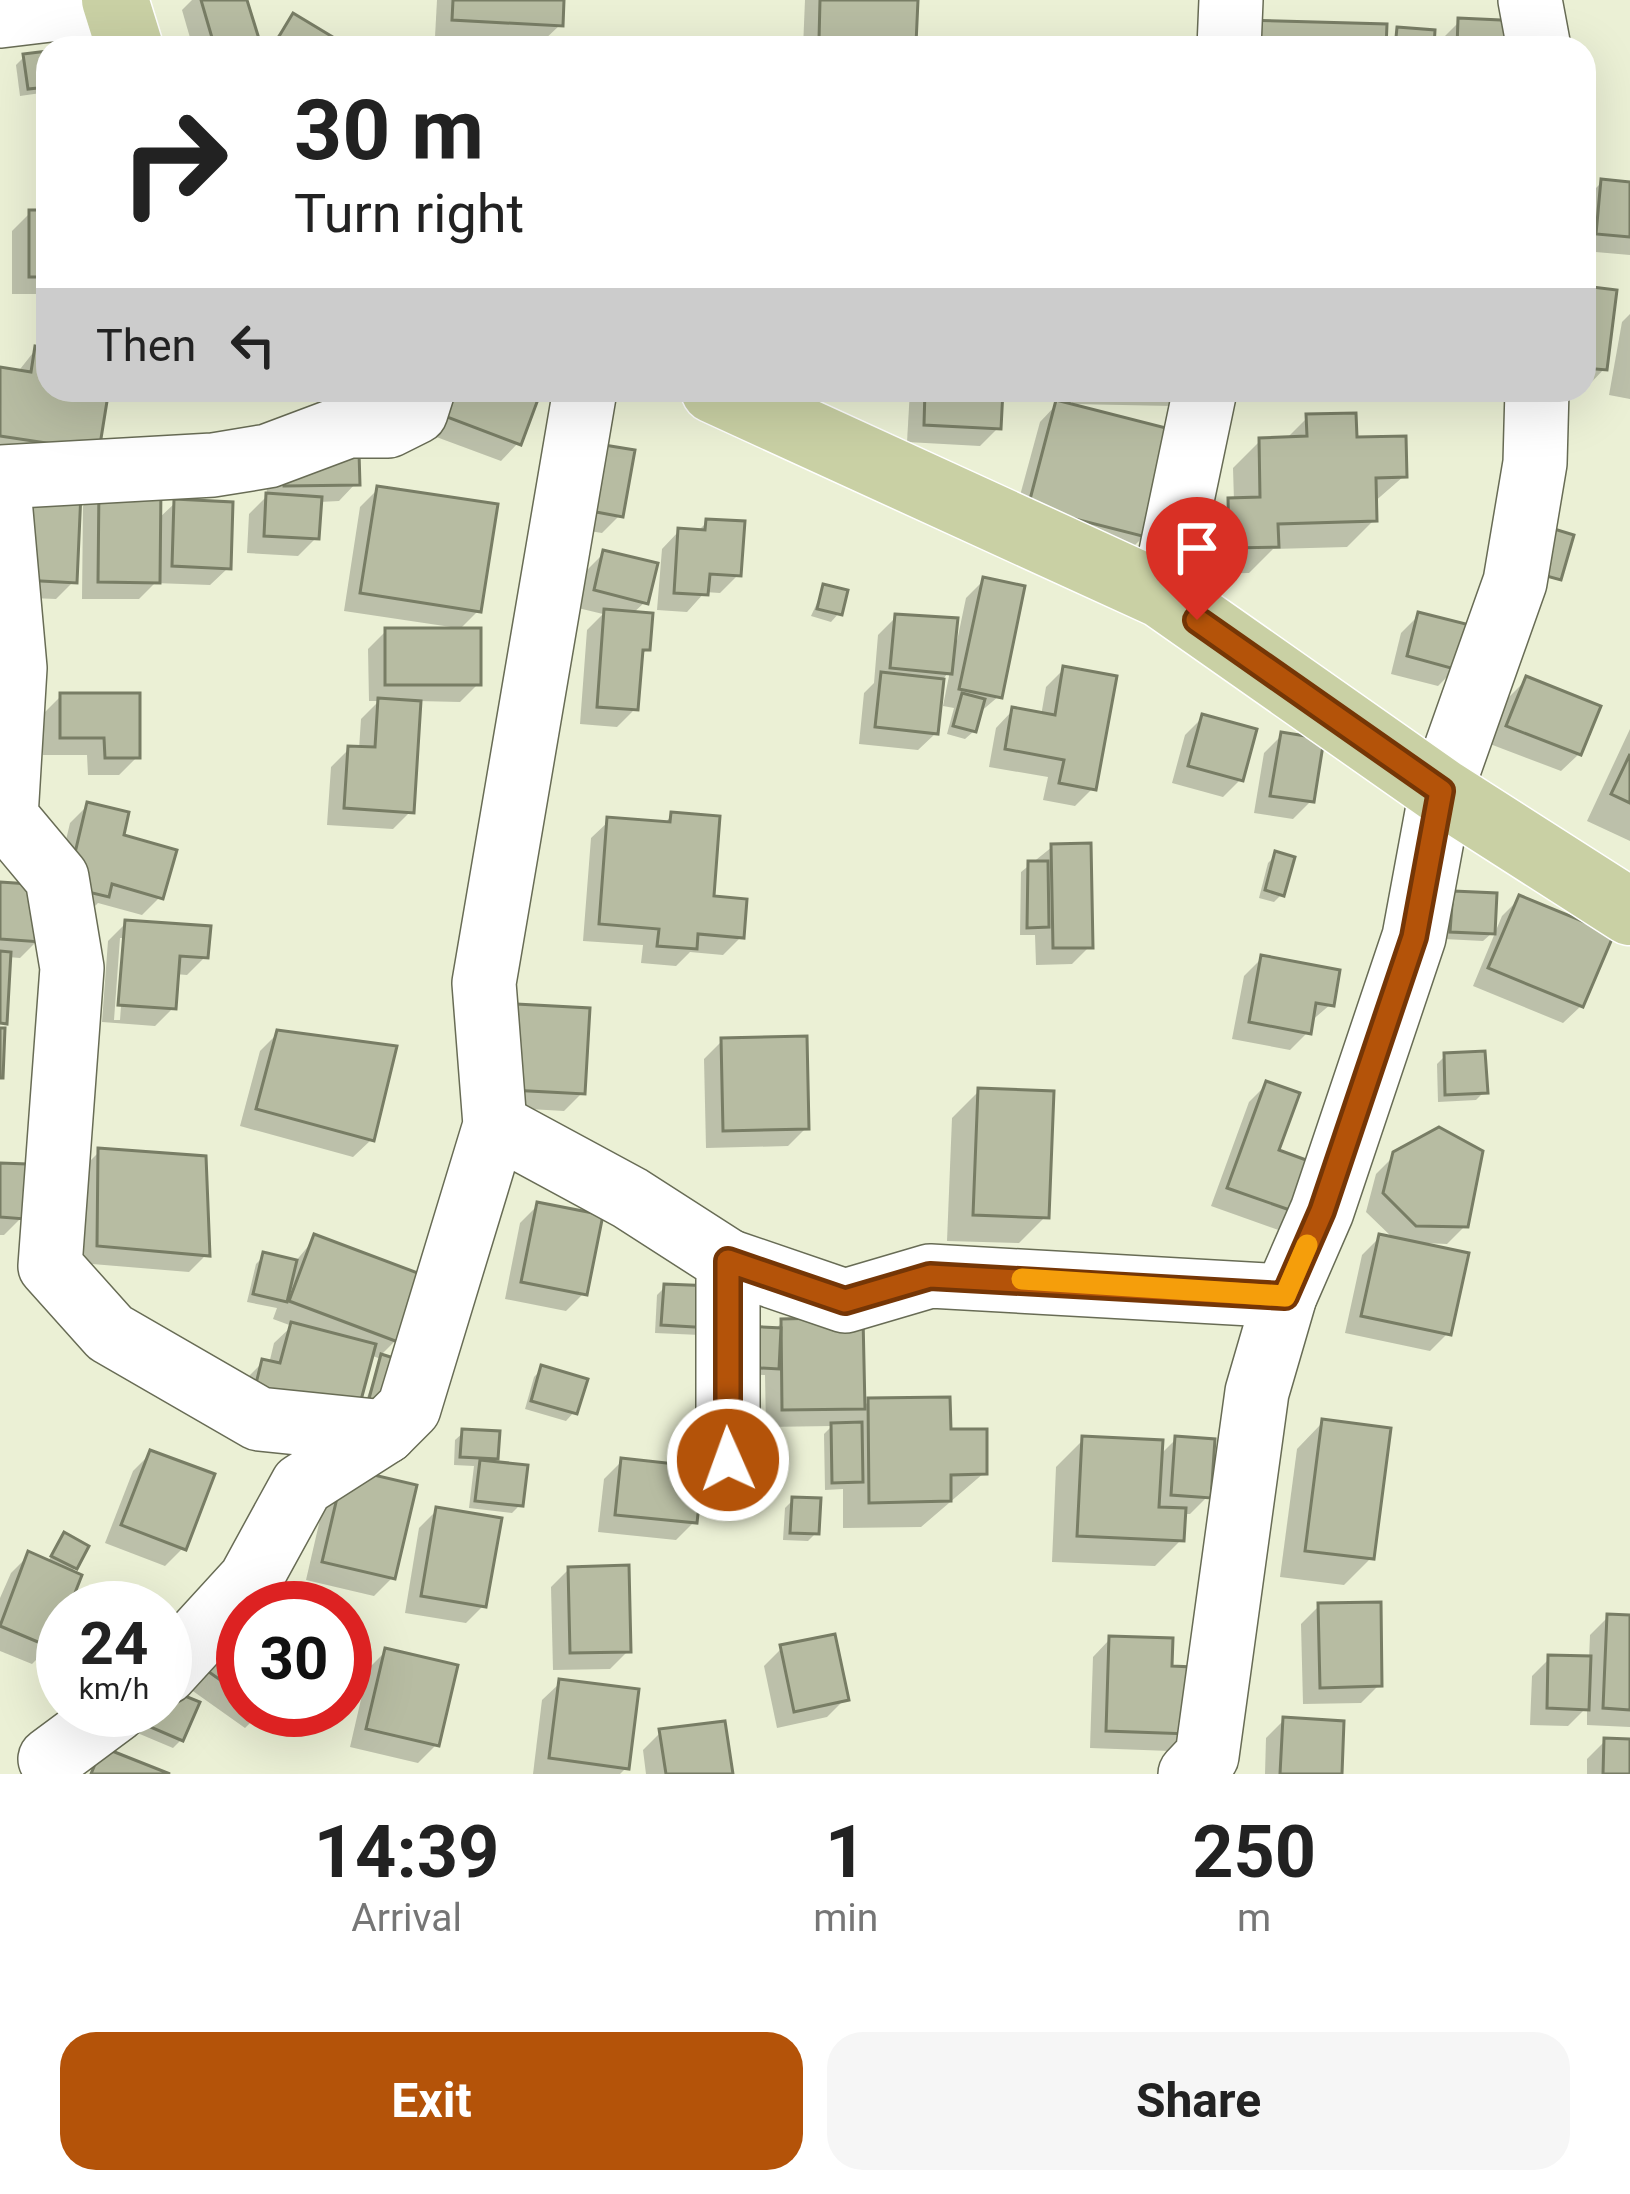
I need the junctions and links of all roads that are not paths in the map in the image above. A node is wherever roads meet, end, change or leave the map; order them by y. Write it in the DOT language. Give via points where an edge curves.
graph roads {
  1 [pos="1231,0"];
  2 [pos="1530,0"];
  3 [pos="0,16"];
  4 [pos="120,17"];
  5 [pos="1230,36"];
  6 [pos="1537,36"];
  7 [pos="419,402"];
  8 [pos="583,402"];
  9 [pos="740,402"];
  10 [pos="1202,402"];
  11 [pos="1537,402"];
  12 [pos="0,477"];
  13 [pos="0,500"];
  14 [pos="1162,595"];
  15 [pos="1441,791"];
  16 [pos="1630,911"];
  17 [pos="495,1125"];
  18 [pos="25,1257"];
  19 [pos="728,1261"];
  20 [pos="1285,1296"];
  21 [pos="385,1432"];
  22 [pos="728,1460"];
  23 [pos="192,1643"];
  24 [pos="80,1737"];
  25 [pos="50,1759"];
  26 [pos="1190,1774"];
  1 -- 5 [label="street"];
  2 -- 6 [label="street"];
  3 -- 4 [label="street"];
  7 -- 12 [label="street" via="388,426 329,431 268,456"];
  8 -- 17 [label="street" via="484,983"];
  9 -- 14 [label="main road"];
  10 -- 14 [label="street"];
  11 -- 15 [label="street" via="1515,582"];
  13 -- 18 [label="street" via="15,668 6,817 57,878 72,968"];
  14 -- 15 [label="main road"];
  15 -- 16 [label="main road"];
  15 -- 20 [label="street" via="1414,937 1322,1211"];
  17 -- 19 [label="street"];
  17 -- 21 [label="street" via="409,1408"];
  18 -- 21 [label="street" via="110,1333 259,1418"];
  19 -- 20 [label="street" via="845,1301 930,1276"];
  19 -- 22 [label="street"];
  20 -- 26 [label="street" via="1257,1392 1207,1756"];
  21 -- 23 [label="street" via="302,1485 250,1580"];
  24 -- 25 [label="street"];
}
